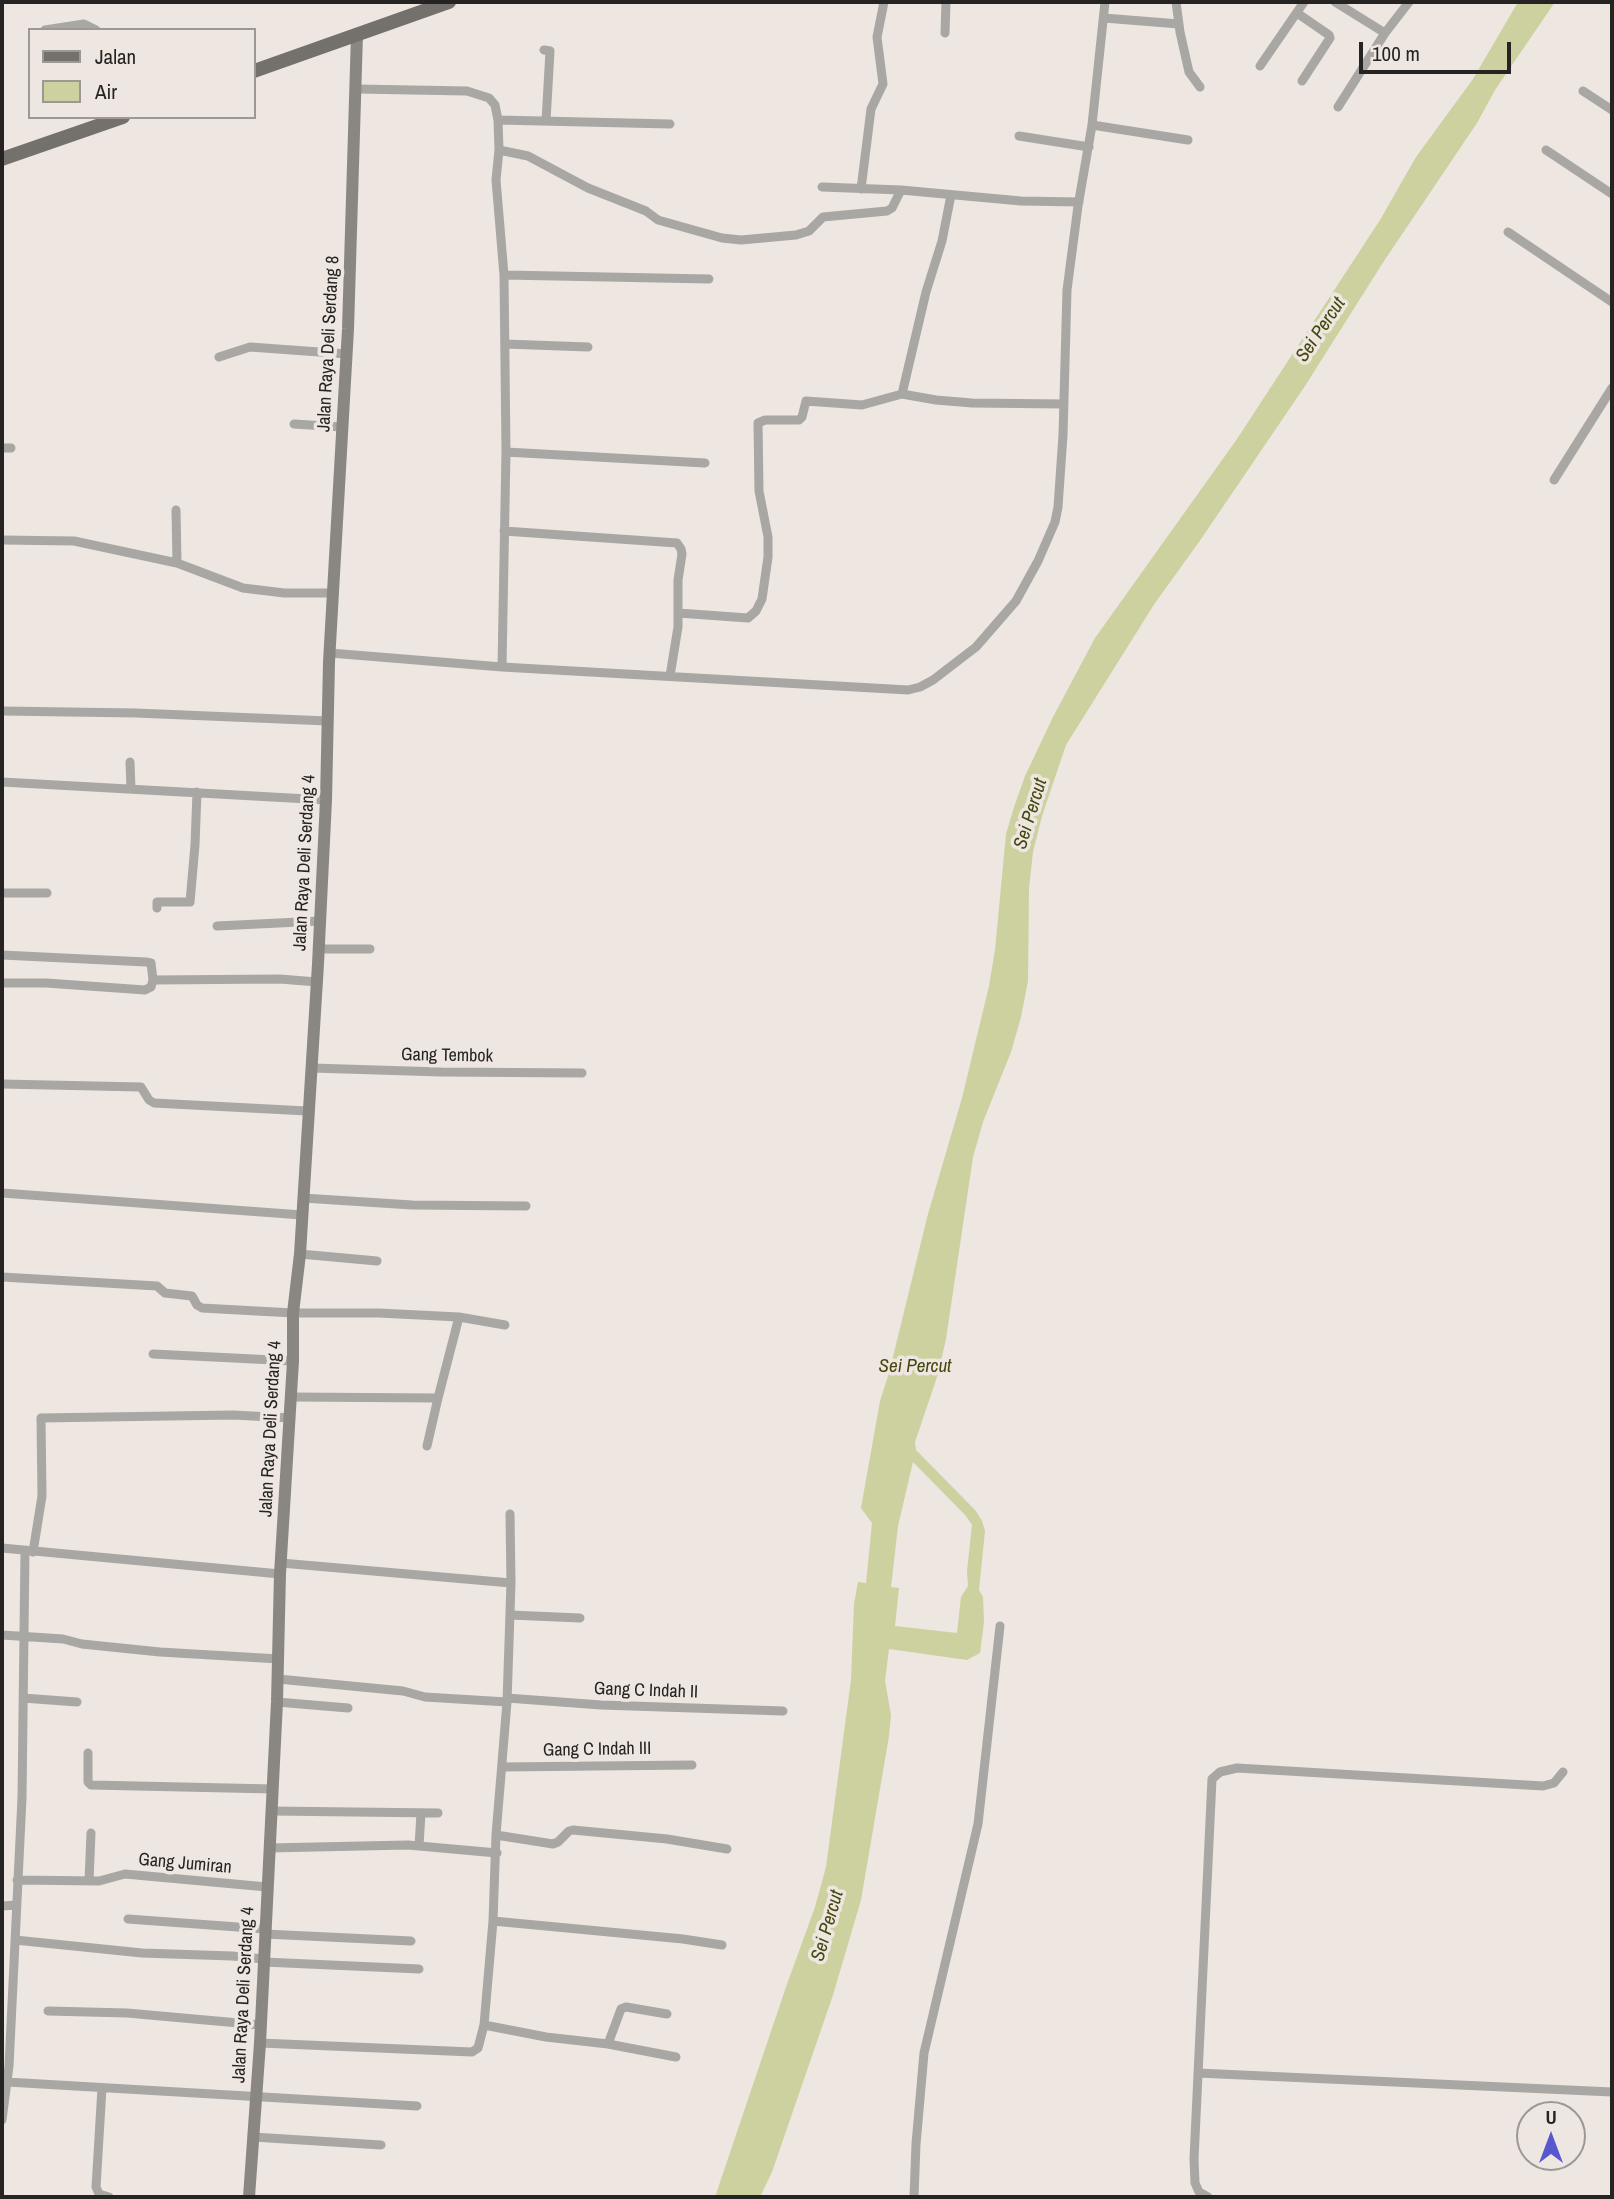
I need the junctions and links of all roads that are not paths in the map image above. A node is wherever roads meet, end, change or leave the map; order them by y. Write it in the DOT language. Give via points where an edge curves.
graph roads {
  1 [pos="449,2"];
  2 [pos="884,2"];
  3 [pos="946,2"];
  4 [pos="1105,2"];
  5 [pos="1176,2"];
  6 [pos="1304,2"];
  7 [pos="1335,2"];
  8 [pos="1409,2"];
  9 [pos="1297,13"];
  10 [pos="1104,18"];
  11 [pos="1180,24"];
  12 [pos="58,28"];
  13 [pos="92,28"];
  14 [pos="945,33"];
  15 [pos="1385,33"];
  16 [pos="357,34"];
  17 [pos="544,50"];
  18 [pos="1260,66"];
  19 [pos="256,70"];
  20 [pos="1302,81"];
  21 [pos="1200,87"];
  22 [pos="357,89"];
  23 [pos="1583,91"];
  24 [pos="1338,107"];
  25 [pos="1612,110"];
  26 [pos="117,119"];
  27 [pos="498,120"];
  28 [pos="546,121"];
  29 [pos="670,124"];
  30 [pos="1093,125"];
  31 [pos="1020,136"];
  32 [pos="1188,140"];
  33 [pos="1088,147"];
  34 [pos="499,150"];
  35 [pos="1546,150"];
  36 [pos="2,159"];
  37 [pos="822,187"];
  38 [pos="861,189"];
  39 [pos="901,190"];
  40 [pos="1612,194"];
  41 [pos="951,195"];
  42 [pos="1079,202"];
  43 [pos="1508,232"];
  44 [pos="504,275"];
  45 [pos="709,279"];
  46 [pos="1612,302"];
  47 [pos="505,344"];
  48 [pos="588,347"];
  49 [pos="346,354"];
  50 [pos="219,357"];
  51 [pos="1612,388"];
  52 [pos="902,394"];
  53 [pos="1063,404"];
  54 [pos="294,424"];
  55 [pos="342,427"];
  56 [pos="506,452"];
  57 [pos="705,463"];
  58 [pos="1554,480"];
  59 [pos="176,510"];
  60 [pos="504,531"];
  61 [pos="2,540"];
  62 [pos="177,563"];
  63 [pos="334,593"];
  64 [pos="678,613"];
  65 [pos="330,656"];
  66 [pos="502,667"];
  67 [pos="670,676"];
  68 [pos="2,711"];
  69 [pos="328,721"];
  70 [pos="130,762"];
  71 [pos="2,782"];
  72 [pos="131,789"];
  73 [pos="197,792"];
  74 [pos="326,800"];
  75 [pos="2,893"];
  76 [pos="47,893"];
  77 [pos="157,908"];
  78 [pos="320,921"];
  79 [pos="217,926"];
  80 [pos="319,949"];
  81 [pos="370,949"];
  82 [pos="2,955"];
  83 [pos="153,979"];
  84 [pos="317,982"];
  85 [pos="2,983"];
  86 [pos="312,1068"];
  87 [pos="582,1073"];
  88 [pos="2,1084"];
  89 [pos="307,1111"];
  90 [pos="2,1193"];
  91 [pos="303,1198"];
  92 [pos="526,1206"];
  93 [pos="302,1215"];
  94 [pos="300,1254"];
  95 [pos="377,1261"];
  96 [pos="2,1277"];
  97 [pos="293,1313"];
  98 [pos="459,1317"];
  99 [pos="505,1325"];
  100 [pos="153,1354"];
  101 [pos="293,1361"];
  102 [pos="291,1396"];
  103 [pos="438,1398"];
  104 [pos="290,1418"];
  105 [pos="427,1446"];
  106 [pos="510,1514"];
  107 [pos="2,1548"];
  108 [pos="29,1551"];
  109 [pos="280,1569"];
  110 [pos="511,1583"];
  111 [pos="510,1615"];
  112 [pos="580,1618"];
  113 [pos="1000,1626"];
  114 [pos="2,1635"];
  115 [pos="24,1636"];
  116 [pos="279,1659"];
  117 [pos="278,1679"];
  118 [pos="23,1698"];
  119 [pos="507,1700"];
  120 [pos="77,1702"];
  121 [pos="277,1702"];
  122 [pos="348,1708"];
  123 [pos="783,1711"];
  124 [pos="88,1753"];
  125 [pos="692,1765"];
  126 [pos="502,1767"];
  127 [pos="1563,1772"];
  128 [pos="272,1789"];
  129 [pos="271,1811"];
  130 [pos="421,1813"];
  131 [pos="438,1813"];
  132 [pos="91,1833"];
  133 [pos="496,1835"];
  134 [pos="419,1846"];
  135 [pos="269,1848"];
  136 [pos="727,1849"];
  137 [pos="497,1853"];
  138 [pos="16,1880"];
  139 [pos="89,1881"];
  140 [pos="267,1886"];
  141 [pos="16,1905"];
  142 [pos="2,1906"];
  143 [pos="128,1919"];
  144 [pos="493,1921"];
  145 [pos="265,1931"];
  146 [pos="15,1940"];
  147 [pos="411,1941"];
  148 [pos="722,1945"];
  149 [pos="264,1960"];
  150 [pos="419,1969"];
  151 [pos="2,1971"];
  152 [pos="13,1972"];
  153 [pos="48,2011"];
  154 [pos="667,2014"];
  155 [pos="261,2025"];
  156 [pos="484,2025"];
  157 [pos="260,2043"];
  158 [pos="608,2044"];
  159 [pos="676,2057"];
  160 [pos="1198,2073"];
  161 [pos="7,2082"];
  162 [pos="102,2088"];
  163 [pos="1612,2092"];
  164 [pos="257,2097"];
  165 [pos="417,2106"];
  166 [pos="2,2120"];
  167 [pos="253,2137"];
  168 [pos="381,2145"];
  169 [pos="109,2197"];
  170 [pos="249,2197"];
  171 [pos="914,2197"];
  172 [pos="1208,2197"];
  1 -- 16 [label="main road"];
  2 -- 38 [label="street" via="877,37 883,83 871,109"];
  3 -- 14 [label="street"];
  4 -- 10 [label="street"];
  5 -- 11 [label="street"];
  6 -- 9 [label="street"];
  7 -- 15 [label="street"];
  8 -- 15 [label="street"];
  9 -- 18 [label="street"];
  9 -- 20 [label="street" via="1330,38"];
  10 -- 11 [label="street"];
  10 -- 30 [label="street"];
  11 -- 21 [label="street" via="1189,72"];
  12 -- 13 [label="street" via="84,24"];
  15 -- 24 [label="street"];
  16 -- 19 [label="main road"];
  16 -- 22 [label="street, Jalan Raya Deli Serdang 8"];
  17 -- 28 [label="street" via="550,51"];
  22 -- 27 [label="street" via="467,92 493,101"];
  22 -- 49 [label="street, Jalan Raya Deli Serdang 8"];
  23 -- 25 [label="street"];
  26 -- 36 [label="main road"];
  27 -- 28 [label="street"];
  27 -- 34 [label="street"];
  28 -- 29 [label="street"];
  30 -- 32 [label="street"];
  30 -- 33 [label="street"];
  31 -- 33 [label="street"];
  33 -- 42 [label="street"];
  34 -- 39 [label="street" via="528,156 658,219 740,240 796,235 809,231 823,217 890,211"];
  34 -- 44 [label="street" via="496,180"];
  35 -- 40 [label="street"];
  37 -- 38 [label="street"];
  38 -- 39 [label="street"];
  39 -- 41 [label="street"];
  41 -- 42 [label="street"];
  41 -- 52 [label="street"];
  42 -- 53 [label="street" via="1067,290"];
  43 -- 46 [label="street"];
  44 -- 45 [label="street"];
  44 -- 47 [label="street"];
  47 -- 48 [label="street"];
  47 -- 56 [label="street"];
  49 -- 50 [label="street" via="250,347"];
  49 -- 55 [label="street, Jalan Raya Deli Serdang 8"];
  51 -- 58 [label="street"];
  52 -- 53 [label="street" via="972,403"];
  52 -- 64 [label="street" via="862,405 806,401 799,420 758,423 759,491 768,537 762,599 748,618"];
  53 -- 67 [label="street" via="1058,507 1038,561 1016,601 996,625 933,680 908,690"];
  54 -- 55 [label="street"];
  55 -- 63 [label="street, Jalan Raya Deli Serdang 8"];
  56 -- 57 [label="street"];
  56 -- 60 [label="street"];
  59 -- 62 [label="street"];
  60 -- 64 [label="street" via="677,543 682,554"];
  60 -- 66 [label="street"];
  61 -- 62 [label="street" via="74,541"];
  62 -- 63 [label="street" via="243,588"];
  63 -- 65 [label="street, Jalan Raya Deli Serdang 8"];
  64 -- 67 [label="street"];
  65 -- 66 [label="street"];
  65 -- 69 [label="street, Jalan Raya Deli Serdang 4"];
  66 -- 67 [label="street"];
  68 -- 69 [label="street"];
  69 -- 74 [label="street, Jalan Raya Deli Serdang 4"];
  70 -- 72 [label="street"];
  71 -- 72 [label="street"];
  72 -- 73 [label="street"];
  73 -- 74 [label="street"];
  73 -- 77 [label="street" via="190,902 157,902"];
  74 -- 78 [label="street, Jalan Raya Deli Serdang 4"];
  75 -- 76 [label="street"];
  78 -- 79 [label="street"];
  78 -- 80 [label="street, Jalan Raya Deli Serdang 4"];
  80 -- 81 [label="street"];
  80 -- 84 [label="street, Jalan Raya Deli Serdang 4"];
  82 -- 83 [label="street" via="146,962 151,963"];
  83 -- 84 [label="street"];
  83 -- 85 [label="street" via="145,990"];
  84 -- 86 [label="street, Jalan Raya Deli Serdang 4"];
  86 -- 87 [label="street, Gang Tembok"];
  86 -- 89 [label="street, Jalan Raya Deli Serdang 4"];
  88 -- 89 [label="street" via="141,1087 154,1103"];
  89 -- 91 [label="street, Jalan Raya Deli Serdang 4"];
  90 -- 93 [label="street"];
  91 -- 92 [label="street"];
  91 -- 93 [label="street, Jalan Raya Deli Serdang 4"];
  93 -- 94 [label="street, Jalan Raya Deli Serdang 4"];
  94 -- 95 [label="street"];
  94 -- 97 [label="street, Jalan Raya Deli Serdang 4"];
  96 -- 97 [label="street" via="157,1286 165,1293 192,1296 202,1308"];
  97 -- 98 [label="street"];
  97 -- 101 [label="street, Jalan Raya Deli Serdang 4"];
  98 -- 99 [label="street"];
  98 -- 103 [label="street"];
  100 -- 101 [label="street"];
  101 -- 102 [label="street, Jalan Raya Deli Serdang 4"];
  102 -- 103 [label="street"];
  102 -- 104 [label="street, Jalan Raya Deli Serdang 4"];
  103 -- 105 [label="street"];
  104 -- 108 [label="street" via="41,1418 41,1496"];
  104 -- 109 [label="street, Jalan Raya Deli Serdang 4"];
  106 -- 110 [label="street"];
  107 -- 108 [label="street"];
  108 -- 109 [label="street"];
  108 -- 115 [label="street"];
  109 -- 110 [label="street"];
  109 -- 116 [label="street, Jalan Raya Deli Serdang 4"];
  110 -- 111 [label="street"];
  111 -- 112 [label="street"];
  111 -- 119 [label="street"];
  113 -- 171 [label="street" via="978,1824 924,2053"];
  114 -- 115 [label="street"];
  115 -- 116 [label="street" via="160,1652"];
  115 -- 118 [label="street"];
  116 -- 117 [label="street, Jalan Raya Deli Serdang 4"];
  117 -- 119 [label="street, Gang C Indah II" via="425,1697"];
  117 -- 121 [label="street, Jalan Raya Deli Serdang 4"];
  118 -- 120 [label="street"];
  118 -- 138 [label="street"];
  119 -- 123 [label="street, Gang C Indah II"];
  119 -- 126 [label="street"];
  121 -- 122 [label="street"];
  121 -- 128 [label="street, Jalan Raya Deli Serdang 4"];
  124 -- 128 [label="street" via="91,1785"];
  125 -- 126 [label="street, Gang C Indah III"];
  126 -- 133 [label="street"];
  127 -- 160 [label="street" via="1554,1783 1543,1786 1237,1768 1220,1772 1212,1779"];
  128 -- 129 [label="street, Jalan Raya Deli Serdang 4"];
  129 -- 130 [label="street"];
  129 -- 135 [label="street, Jalan Raya Deli Serdang 4"];
  130 -- 131 [label="street"];
  130 -- 134 [label="street"];
  132 -- 139 [label="street"];
  133 -- 136 [label="street" via="553,1844 573,1830"];
  133 -- 137 [label="street"];
  134 -- 135 [label="street"];
  134 -- 137 [label="street"];
  135 -- 140 [label="street, Jalan Raya Deli Serdang 4"];
  137 -- 144 [label="street"];
  138 -- 139 [label="street, Gang Jumiran"];
  138 -- 141 [label="street"];
  139 -- 140 [label="street, Gang Jumiran" via="125,1874"];
  140 -- 145 [label="street, Jalan Raya Deli Serdang 4"];
  141 -- 142 [label="street"];
  141 -- 146 [label="street"];
  143 -- 145 [label="street"];
  144 -- 148 [label="street"];
  144 -- 156 [label="street"];
  145 -- 147 [label="street"];
  145 -- 149 [label="street, Jalan Raya Deli Serdang 4"];
  146 -- 149 [label="street" via="142,1954"];
  146 -- 152 [label="street"];
  149 -- 150 [label="street"];
  149 -- 155 [label="street, Jalan Raya Deli Serdang 4"];
  151 -- 152 [label="street"];
  152 -- 161 [label="street"];
  153 -- 155 [label="street"];
  154 -- 158 [label="street" via="623,2008"];
  155 -- 157 [label="street, Jalan Raya Deli Serdang 4"];
  156 -- 157 [label="street" via="478,2048 472,2052"];
  156 -- 158 [label="street"];
  157 -- 164 [label="street, Jalan Raya Deli Serdang 4"];
  158 -- 159 [label="street"];
  160 -- 163 [label="street"];
  160 -- 172 [label="street" via="1195,2183"];
  161 -- 162 [label="street"];
  161 -- 166 [label="street"];
  162 -- 164 [label="street"];
  162 -- 169 [label="street" via="96,2187"];
  164 -- 165 [label="street"];
  164 -- 167 [label="street, Jalan Raya Deli Serdang 4"];
  167 -- 168 [label="street"];
  167 -- 170 [label="street, Jalan Raya Deli Serdang 4"];
}
